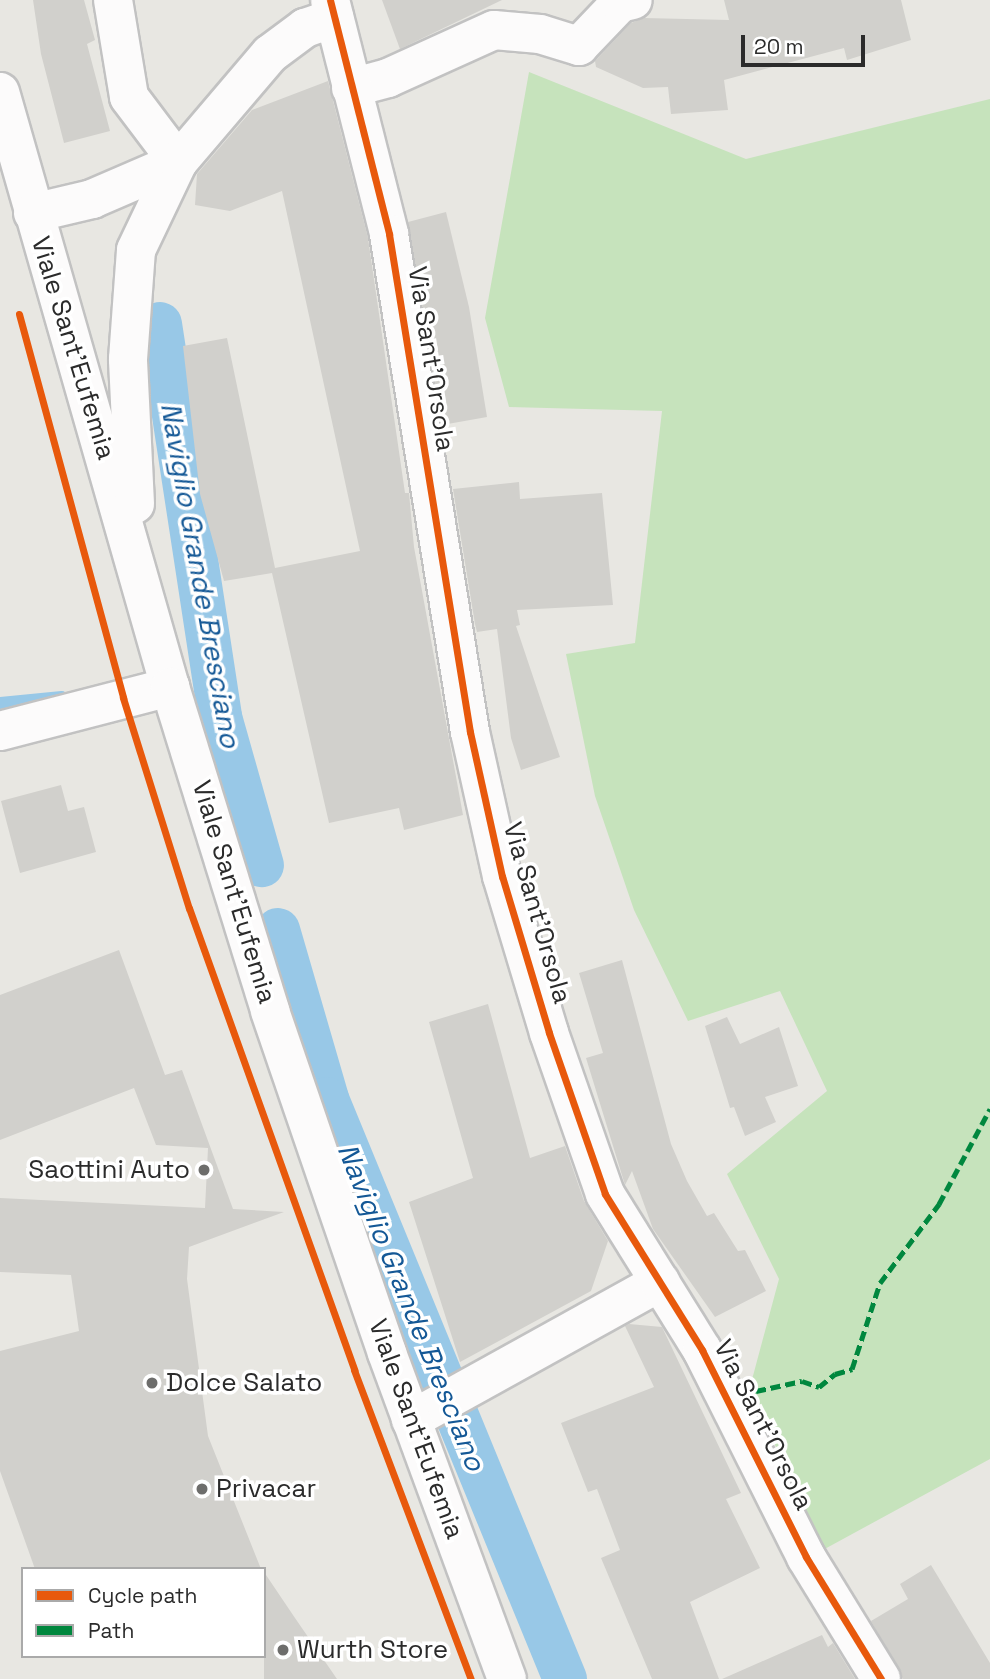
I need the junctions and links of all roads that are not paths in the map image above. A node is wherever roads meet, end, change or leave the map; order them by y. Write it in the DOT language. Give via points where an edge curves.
graph roads {
  1 [pos="113,0"];
  2 [pos="633,0"];
  3 [pos="332,9"];
  4 [pos="351,88"];
  5 [pos="0,92"];
  6 [pos="178,162"];
  7 [pos="33,213"];
  8 [pos="137,562"];
  9 [pos="170,687"];
  10 [pos="0,731"];
  11 [pos="660,1282"];
  12 [pos="425,1413"];
  13 [pos="507,1679"];
  14 [pos="881,1679"];
  1 -- 6 [label="street" via="129,97"];
  2 -- 4 [label="street" via="620,3 579,46 540,34 494,30 388,78"];
  3 -- 4 [label="street, Via Sant'Orsola"];
  3 -- 6 [label="street" via="270,54"];
  4 -- 11 [label="street, Via Sant'Orsola" via="389,234 470,732 502,876 605,1194"];
  5 -- 7 [label="street, Viale Sant'Eufemia"];
  6 -- 7 [label="street" via="92,199"];
  6 -- 8 [label="street" via="136,250 128,359"];
  7 -- 8 [label="street, Viale Sant'Eufemia"];
  8 -- 9 [label="street, Viale Sant'Eufemia"];
  9 -- 10 [label="street"];
  9 -- 12 [label="street, Viale Sant'Eufemia" via="270,1011"];
  11 -- 12 [label="street"];
  11 -- 14 [label="street, Via Sant'Orsola" via="702,1350 806,1557"];
  12 -- 13 [label="street, Viale Sant'Eufemia"];
}
